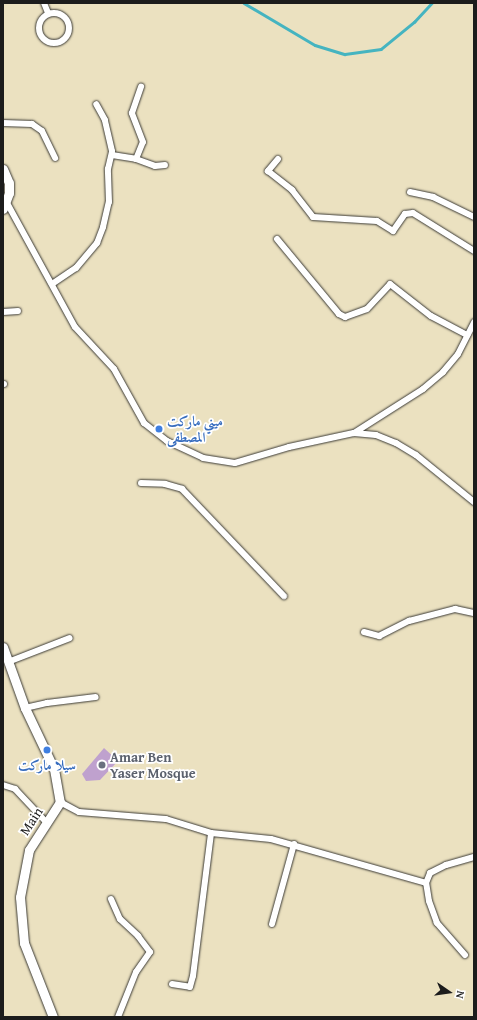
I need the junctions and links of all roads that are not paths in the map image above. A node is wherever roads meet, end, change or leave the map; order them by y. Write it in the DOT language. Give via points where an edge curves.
graph roads {
  1 [pos="44,3"];
  2 [pos="48,13"];
  3 [pos="141,87"];
  4 [pos="96,104"];
  5 [pos="3,123"];
  6 [pos="112,155"];
  7 [pos="55,158"];
  8 [pos="136,159"];
  9 [pos="278,159"];
  10 [pos="165,165"];
  11 [pos="3,169"];
  12 [pos="410,192"];
  13 [pos="5,206"];
  14 [pos="474,217"];
  15 [pos="278,239"];
  16 [pos="474,251"];
  17 [pos="52,284"];
  18 [pos="18,311"];
  19 [pos="3,312"];
  20 [pos="474,322"];
  21 [pos="467,335"];
  22 [pos="354,433"];
  23 [pos="141,483"];
  24 [pos="474,502"];
  25 [pos="284,596"];
  26 [pos="474,613"];
  27 [pos="364,632"];
  28 [pos="70,638"];
  29 [pos="3,647"];
  30 [pos="8,662"];
  31 [pos="96,698"];
  32 [pos="25,708"];
  33 [pos="3,785"];
  34 [pos="60,802"];
  35 [pos="46,822"];
  36 [pos="211,833"];
  37 [pos="294,844"];
  38 [pos="474,857"];
  39 [pos="426,883"];
  40 [pos="111,899"];
  41 [pos="272,924"];
  42 [pos="465,955"];
  43 [pos="172,984"];
  44 [pos="53,1017"];
  45 [pos="118,1017"];
  1 -- 2 [label="street"];
  2 -- 2 [label="street" via="60,13 69,22 69,34 60,42 48,42 40,34 40,22"];
  3 -- 8 [label="street" via="132,113 143,142"];
  4 -- 6 [label="street" via="111,139"];
  5 -- 7 [label="street" via="32,124 42,131"];
  6 -- 8 [label="street"];
  6 -- 17 [label="street" via="108,169 109,202 97,243 76,268"];
  8 -- 10 [label="street" via="155,166"];
  9 -- 16 [label="street" via="268,171 292,190 313,217 377,222 394,231 405,214 413,213"];
  11 -- 13 [label="main road" via="10,183"];
  12 -- 14 [label="street" via="433,197"];
  13 -- 17 [label="street"];
  15 -- 21 [label="street" via="339,314 345,317 367,310 390,284 432,316"];
  17 -- 22 [label="street" via="75,327 114,369 144,423 182,451 209,460 235,463 289,447"];
  18 -- 19 [label="street"];
  20 -- 21 [label="street"];
  21 -- 22 [label="street" via="458,354 443,372 423,389"];
  22 -- 24 [label="street" via="376,435 396,443 416,455"];
  23 -- 25 [label="street" via="165,484 182,489"];
  26 -- 27 [label="street" via="455,609 408,621 379,636"];
  28 -- 30 [label="street"];
  29 -- 30 [label="main road, Main"];
  30 -- 32 [label="main road, Main"];
  31 -- 32 [label="street"];
  32 -- 34 [label="main road, Main" via="54,769"];
  33 -- 35 [label="street" via="15,789"];
  34 -- 35 [label="main road, Main"];
  34 -- 36 [label="street" via="79,812 166,819"];
  35 -- 44 [label="main road, Main" via="29,850 20,897 24,943"];
  36 -- 37 [label="street" via="257,836"];
  36 -- 43 [label="street" via="193,976 190,987"];
  37 -- 39 [label="street"];
  37 -- 41 [label="street"];
  38 -- 39 [label="street" via="446,865 430,873"];
  39 -- 42 [label="street" via="437,923"];
  40 -- 45 [label="street" via="120,919 150,952 136,972"];
}
